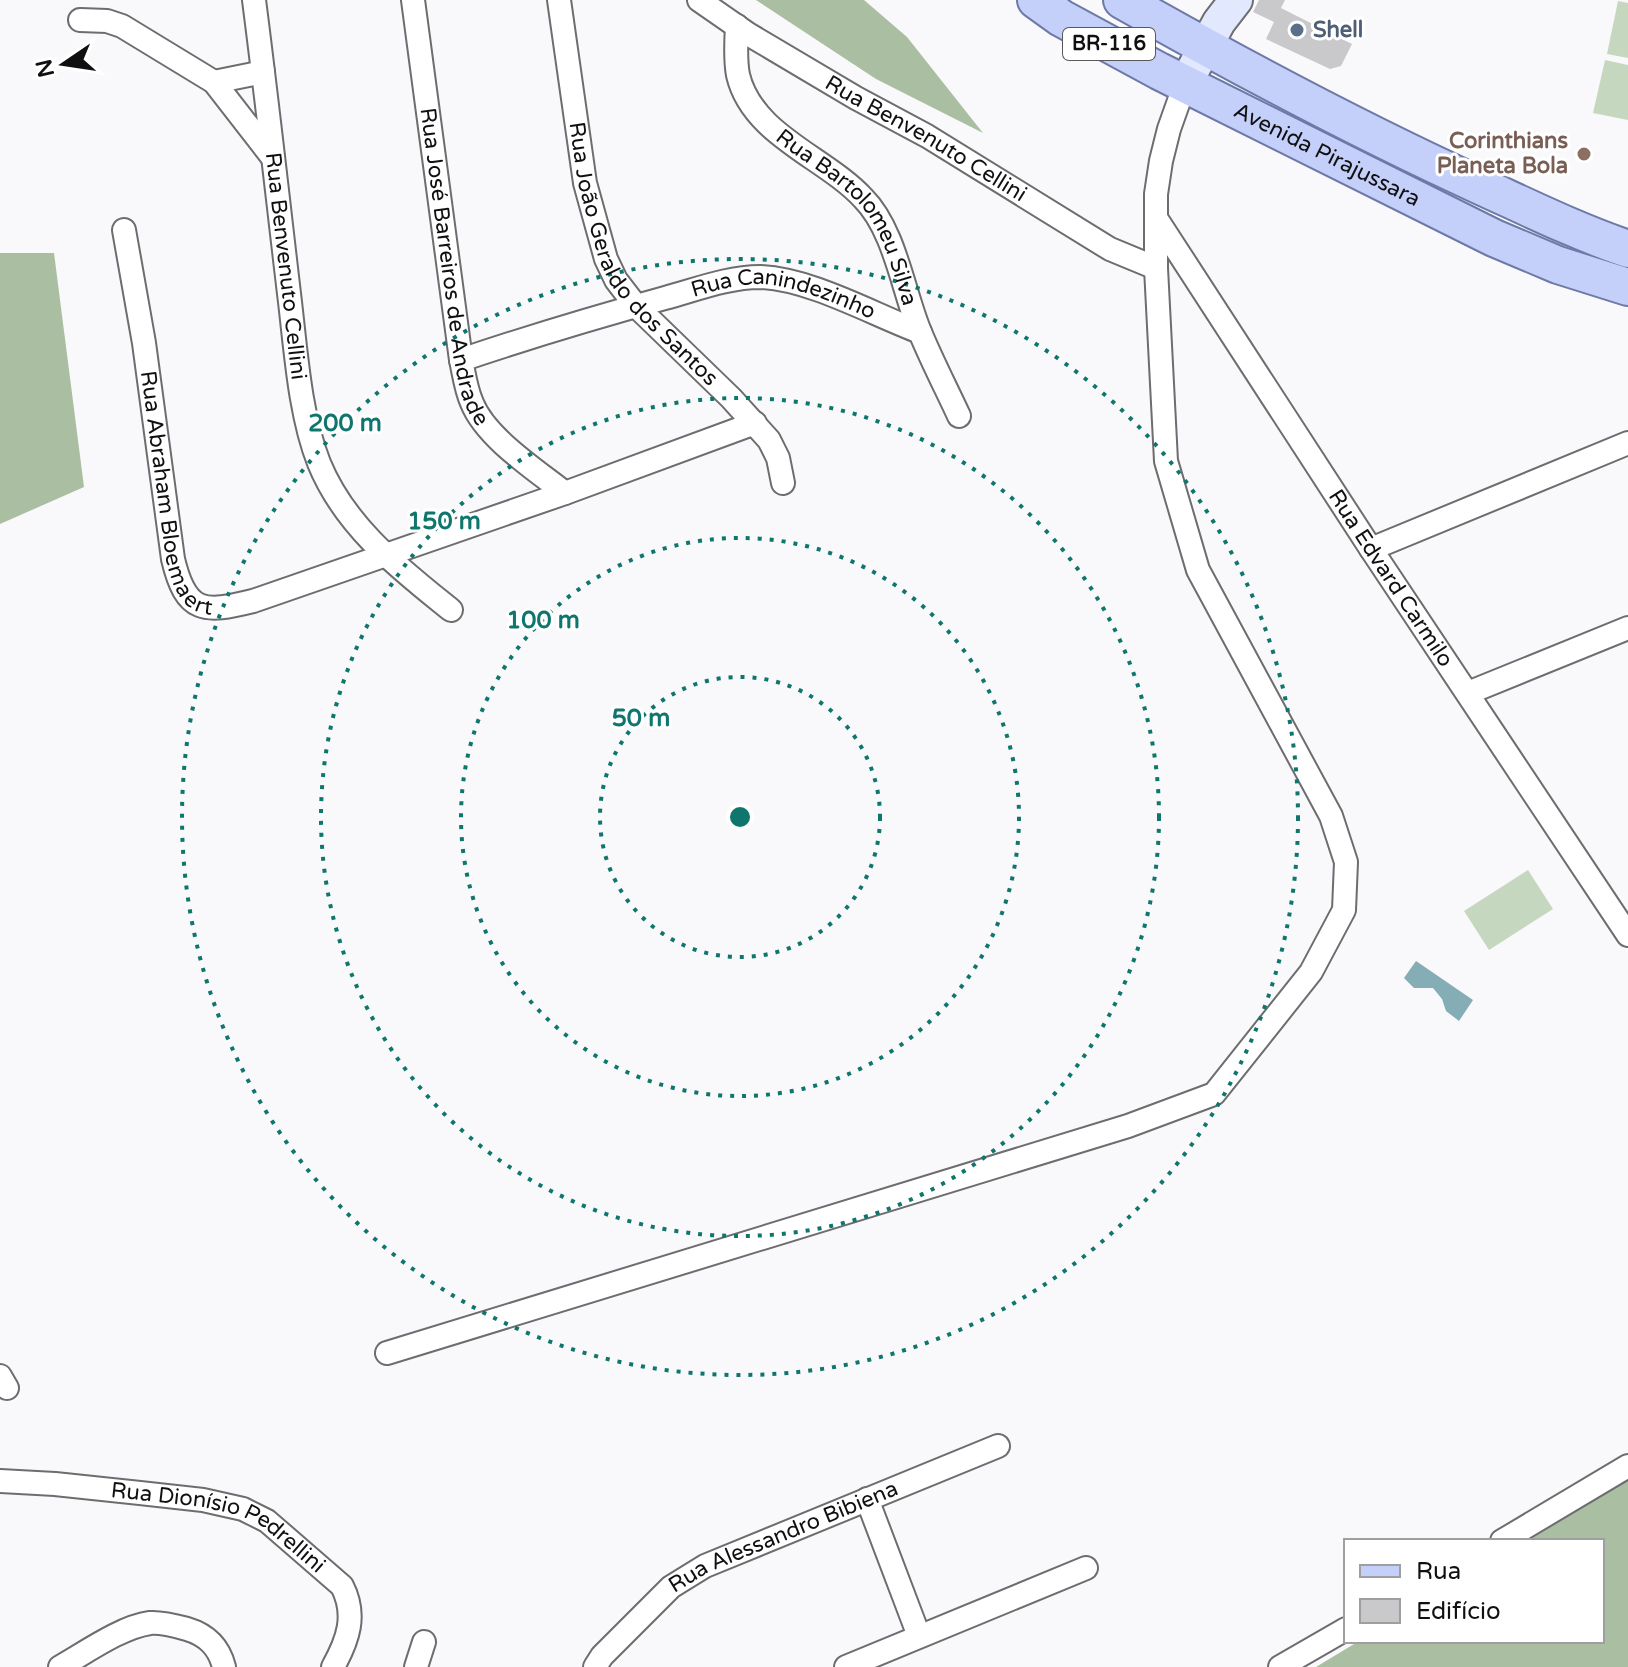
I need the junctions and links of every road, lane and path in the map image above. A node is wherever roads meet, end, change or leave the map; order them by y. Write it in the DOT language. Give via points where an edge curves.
graph roads {
  1 [pos="254,0"];
  2 [pos="413,0"];
  3 [pos="559,0"];
  4 [pos="699,0"];
  5 [pos="1036,0"];
  6 [pos="1122,0"];
  7 [pos="1236,0"];
  8 [pos="80,20"];
  9 [pos="737,26"];
  10 [pos="1206,45"];
  11 [pos="263,72"];
  12 [pos="214,82"];
  13 [pos="1185,84"];
  14 [pos="275,160"];
  15 [pos="1156,218"];
  16 [pos="124,230"];
  17 [pos="1494,238"];
  18 [pos="1594,238"];
  19 [pos="1628,249"];
  20 [pos="1156,268"];
  21 [pos="1628,287"];
  22 [pos="636,306"];
  23 [pos="920,332"];
  24 [pos="461,360"];
  25 [pos="959,416"];
  26 [pos="755,423"];
  27 [pos="1628,443"];
  28 [pos="783,483"];
  29 [pos="565,493"];
  30 [pos="1371,549"];
  31 [pos="385,556"];
  32 [pos="451,610"];
  33 [pos="1628,628"];
  34 [pos="1468,693"];
  35 [pos="1628,935"];
  36 [pos="387,1353"];
  37 [pos="998,1446"];
  38 [pos="1628,1466"];
  39 [pos="0,1481"];
  40 [pos="867,1499"];
  41 [pos="1505,1539"];
  42 [pos="1086,1568"];
  43 [pos="1344,1630"];
  44 [pos="919,1636"];
  45 [pos="424,1642"];
  46 [pos="60,1667"];
  47 [pos="224,1667"];
  48 [pos="333,1667"];
  49 [pos="416,1667"];
  50 [pos="595,1667"];
  51 [pos="846,1667"];
  52 [pos="1280,1667"];
  1 -- 11 [label="street, Rua Benvenuto Cellini"];
  2 -- 24 [label="street, Rua José Barreiros de Andrade"];
  3 -- 22 [label="street, Rua João Geraldo dos Santos" via="594,223 616,280"];
  4 -- 9 [label="street, Rua Benvenuto Cellini"];
  5 -- 13 [label="main road, Avenida Pirajussara / BR-116"];
  6 -- 10 [label="main road, Avenida Pirajussara / BR-116"];
  7 -- 10 [label="street"];
  8 -- 12 [label="street" via="122,26"];
  9 -- 20 [label="street, Rua Benvenuto Cellini" via="1110,249"];
  9 -- 23 [label="street, Rua Bartolomeu Silva" via="743,89 777,131 866,199 882,224"];
  10 -- 13 [label="street"];
  10 -- 18 [label="main road, Avenida Pirajussara / BR-116" via="1418,157"];
  11 -- 12 [label="street"];
  11 -- 14 [label="street, Rua Benvenuto Cellini"];
  12 -- 14 [label="street"];
  13 -- 15 [label="street" via="1161,161"];
  13 -- 17 [label="main road, Avenida Pirajussara / BR-116"];
  14 -- 31 [label="street, Rua Benvenuto Cellini" via="308,427 336,493"];
  15 -- 20 [label="street"];
  15 -- 30 [label="street, Rua Edvard Carmilo"];
  16 -- 31 [label="street, Rua Abraham Bloemaert" via="181,588 206,609 222,609"];
  17 -- 18 [label="main road" via="1488,224 1501,209 1546,228"];
  17 -- 21 [label="main road, Avenida Pirajussara / BR-116"];
  18 -- 19 [label="main road, Avenida Pirajussara / BR-116"];
  20 -- 36 [label="street" via="1166,461 1198,570 1331,816 1346,862 1344,910 1311,972 1214,1094 1128,1126"];
  22 -- 23 [label="street, Rua Canindezinho" via="761,277 832,296"];
  22 -- 24 [label="street, Rua Canindezinho"];
  22 -- 26 [label="street, Rua João Geraldo dos Santos"];
  23 -- 25 [label="street, Rua Bartolomeu Silva"];
  24 -- 29 [label="street, Rua José Barreiros de Andrade" via="483,421"];
  26 -- 28 [label="street, Rua João Geraldo dos Santos" via="778,458"];
  26 -- 29 [label="street, Rua Abraham Bloemaert"];
  27 -- 30 [label="street"];
  29 -- 31 [label="street, Rua Abraham Bloemaert"];
  30 -- 34 [label="street, Rua Edvard Carmilo"];
  31 -- 32 [label="street, Rua Benvenuto Cellini"];
  33 -- 34 [label="street"];
  34 -- 35 [label="street, Rua Edvard Carmilo"];
  37 -- 40 [label="street, Rua Alessandro Bibiena"];
  38 -- 41 [label="street"];
  39 -- 48 [label="street, Rua Dionísio Pedrellini" via="203,1500 267,1521 342,1586 349,1599 350,1625"];
  40 -- 44 [label="street"];
  40 -- 50 [label="street, Rua Alessandro Bibiena" via="705,1566 671,1587"];
  42 -- 44 [label="street"];
  43 -- 52 [label="street"];
  44 -- 51 [label="street"];
  45 -- 49 [label="street"];
  46 -- 47 [label="street" via="116,1635 150,1623 198,1632 214,1643"];
}
